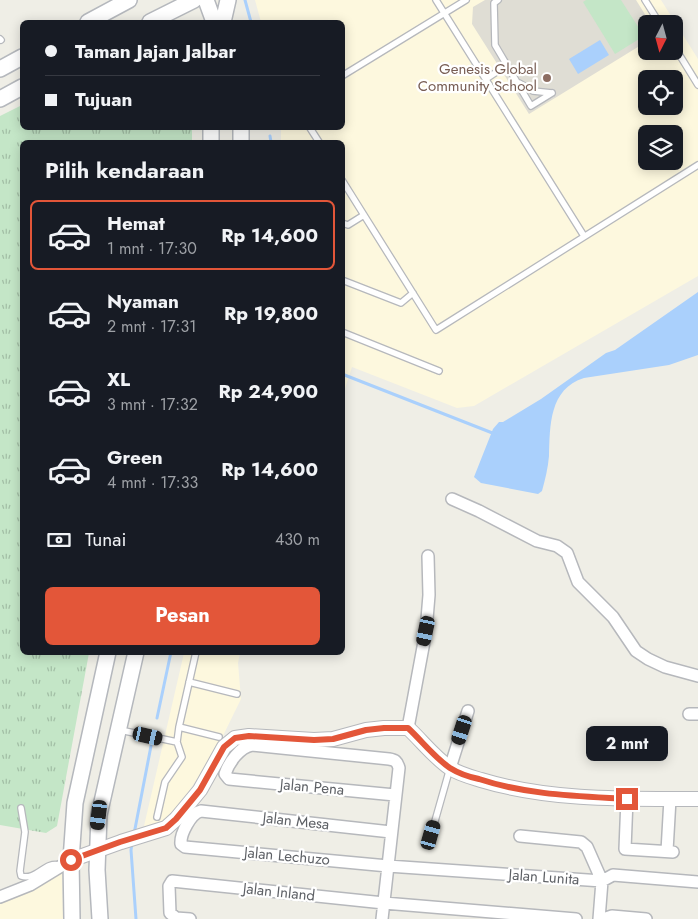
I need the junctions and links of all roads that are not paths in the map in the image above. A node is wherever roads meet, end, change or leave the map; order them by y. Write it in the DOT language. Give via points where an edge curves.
graph roads {
  1 [pos="128,0"];
  2 [pos="194,0"];
  3 [pos="206,0"];
  4 [pos="228,0"];
  5 [pos="436,0"];
  6 [pos="466,0"];
  7 [pos="498,0"];
  8 [pos="645,0"];
  9 [pos="118,4"];
  10 [pos="179,10"];
  11 [pos="444,14"];
  12 [pos="654,15"];
  13 [pos="91,20"];
  14 [pos="155,20"];
  15 [pos="213,20"];
  16 [pos="223,20"];
  17 [pos="20,58"];
  18 [pos="683,60"];
  19 [pos="507,65"];
  20 [pos="0,69"];
  21 [pos="345,74"];
  22 [pos="486,79"];
  23 [pos="518,83"];
  24 [pos="698,85"];
  25 [pos="20,88"];
  26 [pos="0,99"];
  27 [pos="698,165"];
  28 [pos="345,185"];
  29 [pos="364,215"];
  30 [pos="345,224"];
  31 [pos="584,236"];
  32 [pos="345,281"];
  33 [pos="413,293"];
  34 [pos="345,333"];
  35 [pos="438,371"];
  36 [pos="452,499"];
  37 [pos="428,556"];
  38 [pos="107,655"];
  39 [pos="135,655"];
  40 [pos="195,655"];
  41 [pos="698,676"];
  42 [pos="189,682"];
  43 [pos="237,694"];
  44 [pos="468,712"];
  45 [pos="179,727"];
  46 [pos="408,728"];
  47 [pos="118,729"];
  48 [pos="219,737"];
  49 [pos="177,742"];
  50 [pos="450,768"];
  51 [pos="395,795"];
  52 [pos="627,799"];
  53 [pos="670,799"];
  54 [pos="698,799"];
  55 [pos="21,808"];
  56 [pos="157,817"];
  57 [pos="391,832"];
  58 [pos="431,835"];
  59 [pos="520,836"];
  60 [pos="185,847"];
  61 [pos="97,852"];
  62 [pos="66,863"];
  63 [pos="388,866"];
  64 [pos="602,881"];
  65 [pos="698,882"];
  66 [pos="0,897"];
  67 [pos="384,903"];
  68 [pos="72,919"];
  69 [pos="100,919"];
  70 [pos="190,919"];
  71 [pos="382,919"];
  72 [pos="576,919"];
  73 [pos="599,919"];
  74 [pos="603,919"];
  75 [pos="646,919"];
  1 -- 9 [label="main road"];
  2 -- 10 [label="main road"];
  3 -- 15 [label="main road"];
  4 -- 16 [label="main road"];
  5 -- 11 [label="lane"];
  6 -- 11 [label="lane"];
  7 -- 19 [label="lane" via="494,3 495,45"];
  8 -- 12 [label="lane"];
  9 -- 13 [label="main road"];
  10 -- 14 [label="main road"];
  11 -- 21 [label="lane"];
  11 -- 22 [label="lane"];
  17 -- 20 [label="main road"];
  18 -- 24 [label="lane"];
  19 -- 22 [label="lane"];
  19 -- 23 [label="lane"];
  22 -- 31 [label="lane"];
  23 -- 23 [label="lane" via="532,106 552,93 533,91"];
  25 -- 26 [label="main road"];
  27 -- 31 [label="lane"];
  28 -- 29 [label="lane"];
  29 -- 30 [label="lane"];
  29 -- 33 [label="lane"];
  31 -- 33 [label="lane" via="436,330"];
  32 -- 33 [label="lane" via="401,303"];
  34 -- 35 [label="lane"];
  36 -- 41 [label="street" via="536,541 564,549 578,582 613,617 636,651 665,667"];
  37 -- 46 [label="street" via="426,631"];
  38 -- 62 [label="main road" via="75,803"];
  39 -- 47 [label="main road"];
  40 -- 42 [label="lane"];
  42 -- 43 [label="lane"];
  42 -- 45 [label="lane"];
  44 -- 50 [label="street"];
  45 -- 48 [label="lane"];
  45 -- 49 [label="lane"];
  46 -- 50 [label="street"];
  46 -- 61 [label="street" via="366,730 324,740 235,738 224,747 200,790 166,828"];
  47 -- 49 [label="lane"];
  47 -- 61 [label="main road" via="99,815"];
  49 -- 56 [label="lane" via="182,757 166,782"];
  50 -- 52 [label="street" via="493,784 538,793"];
  50 -- 58 [label="lane"];
  51 -- 51 [label="street, Jalan Pena" via="399,768 398,763 389,759 252,745 237,753 225,774 229,779"];
  51 -- 57 [label="street"];
  52 -- 53 [label="street"];
  52 -- 53 [label="street" via="625,850 670,852"];
  53 -- 54 [label="street"];
  55 -- 62 [label="lane" via="25,832 21,876 30,877 53,865"];
  57 -- 60 [label="street, Jalan Mesa" via="201,811 192,816 182,835 181,844"];
  57 -- 63 [label="street"];
  59 -- 64 [label="street" via="581,842 587,846"];
  60 -- 63 [label="street, Jalan Lechuzo"];
  61 -- 62 [label="street"];
  61 -- 69 [label="main road"];
  62 -- 66 [label="street" via="30,885"];
  62 -- 68 [label="main road"];
  63 -- 64 [label="street, Jalan Lunita"];
  63 -- 67 [label="street"];
  64 -- 65 [label="street, Jalan Lunita" via="613,875"];
  64 -- 73 [label="street"];
  67 -- 70 [label="street, Jalan Inland" via="174,881 169,886 170,913 176,918"];
  67 -- 71 [label="street"];
  67 -- 72 [label="street, Jalan Inland"];
  74 -- 75 [label="street" via="612,916"];
}
